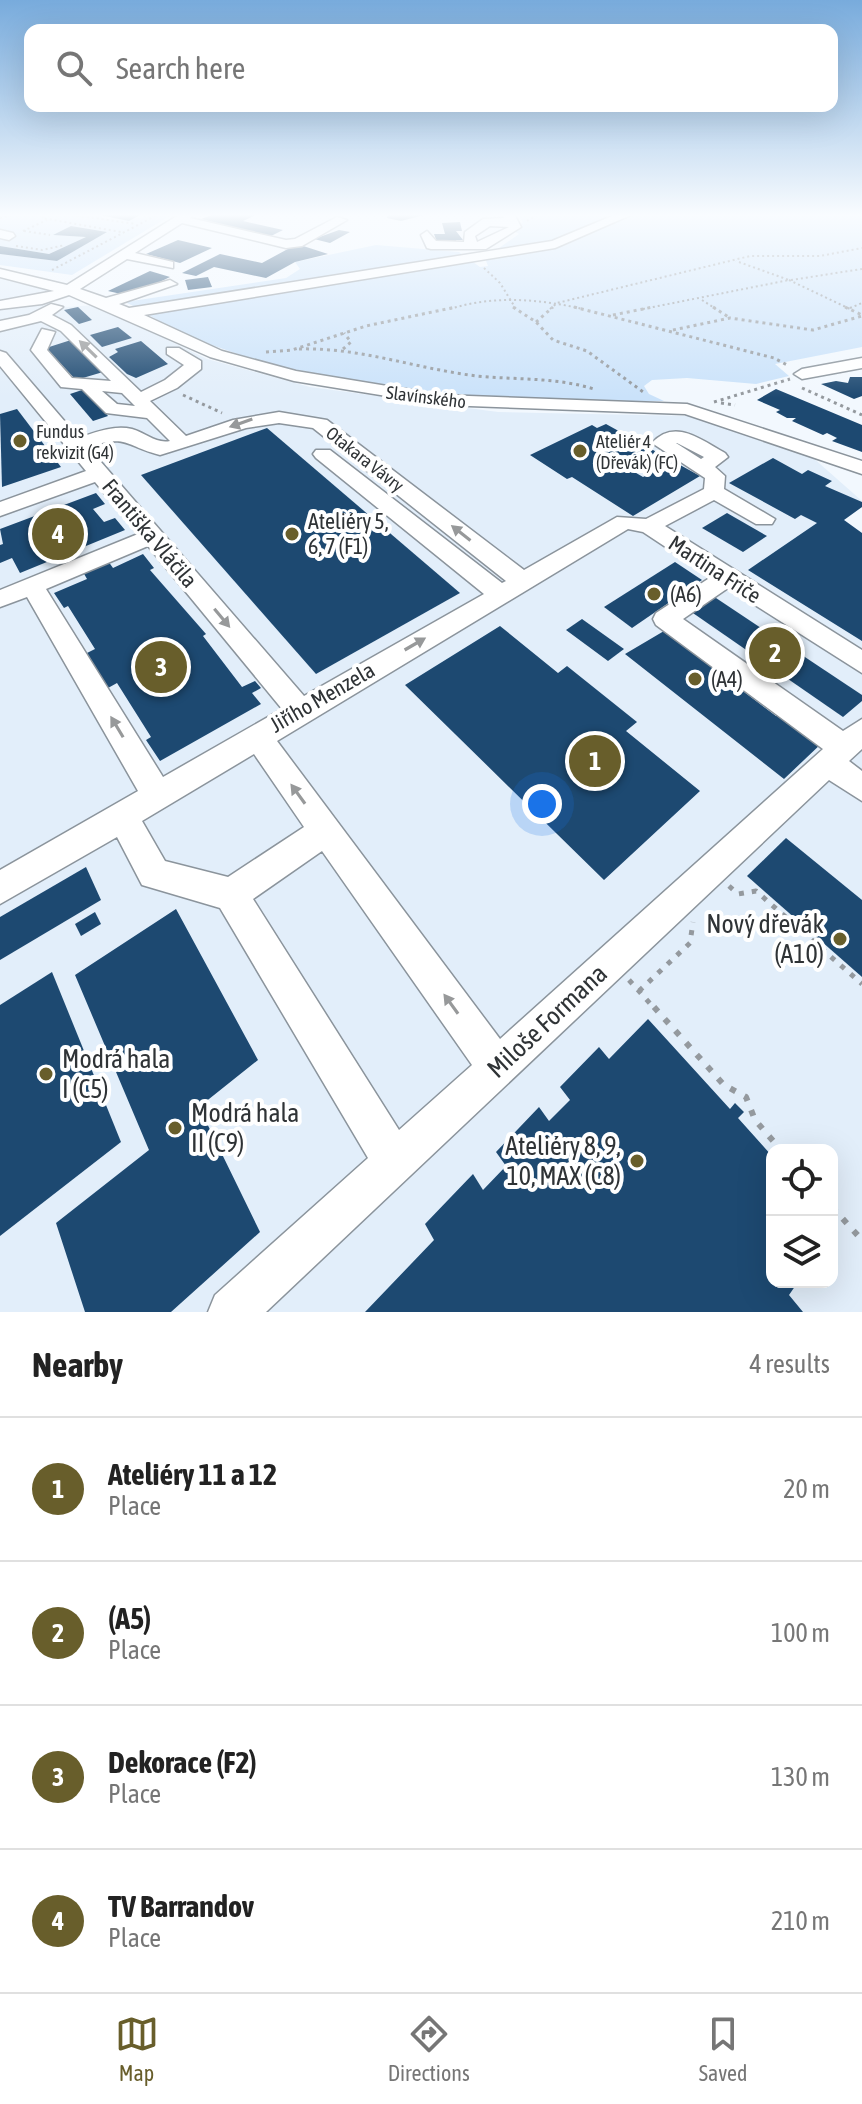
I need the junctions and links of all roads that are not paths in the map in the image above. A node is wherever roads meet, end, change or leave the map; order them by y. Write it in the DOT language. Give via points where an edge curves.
graph roads {
  1 [pos="9,275"];
  2 [pos="96,275"];
  3 [pos="361,275"];
  4 [pos="170,284"];
  5 [pos="74,292"];
  6 [pos="106,303"];
  7 [pos="0,305"];
  8 [pos="127,313"];
  9 [pos="45,324"];
  10 [pos="0,326"];
  11 [pos="61,343"];
  12 [pos="173,351"];
  13 [pos="0,356"];
  14 [pos="862,363"];
  15 [pos="793,378"];
  16 [pos="22,384"];
  17 [pos="0,391"];
  18 [pos="133,394"];
  19 [pos="153,413"];
  20 [pos="183,443"];
  21 [pos="76,445"];
  22 [pos="323,454"];
  23 [pos="703,466"];
  24 [pos="862,468"];
  25 [pos="100,473"];
  26 [pos="714,492"];
  27 [pos="421,502"];
  28 [pos="0,509"];
  29 [pos="397,513"];
  30 [pos="764,519"];
  31 [pos="649,526"];
  32 [pos="153,536"];
  33 [pos="728,577"];
  34 [pos="32,585"];
  35 [pos="511,587"];
  36 [pos="0,599"];
  37 [pos="862,663"];
  38 [pos="299,710"];
  39 [pos="256,735"];
  40 [pos="844,747"];
  41 [pos="862,788"];
  42 [pos="157,795"];
  43 [pos="122,816"];
  44 [pos="325,831"];
  45 [pos="0,888"];
  46 [pos="231,894"];
  47 [pos="497,1067"];
  48 [pos="394,1162"];
  49 [pos="232,1312"];
  1 -- 5 [label="street, Slavínského"];
  2 -- 5 [label="street"];
  3 -- 8 [label="street"];
  4 -- 6 [label="street"];
  5 -- 6 [label="street, Slavínského"];
  5 -- 7 [label="street"];
  5 -- 9 [label="street"];
  6 -- 8 [label="street, Slavínského"];
  8 -- 24 [label="street, Slavínského" via="216,354 294,376 442,400 664,407 708,414"];
  9 -- 10 [label="street"];
  9 -- 11 [label="street"];
  18 -- 9 [label="street, one-way" via="66,328"];
  9 -- 18 [label="street" via="39,350 67,383"];
  12 -- 18 [label="street" via="195,365 167,387"];
  13 -- 16 [label="street, Františka Vláčila"];
  14 -- 15 [label="street"];
  16 -- 17 [label="street"];
  16 -- 21 [label="street, Františka Vláčila"];
  18 -- 19 [label="street"];
  18 -- 19 [label="street" via="90,383 112,409"];
  19 -- 20 [label="street"];
  20 -- 21 [label="street" via="160,449 128,434 109,434"];
  27 -- 20 [label="street, Otakara Vávry, one-way" via="320,424 292,415 258,417"];
  21 -- 25 [label="street, Františka Vláčila"];
  22 -- 29 [label="street"];
  23 -- 26 [label="street" via="715,476"];
  25 -- 28 [label="street"];
  25 -- 32 [label="street, Františka Vláčila"];
  26 -- 30 [label="street"];
  26 -- 31 [label="street"];
  27 -- 29 [label="street"];
  35 -- 27 [label="street, Otakara Vávry, one-way"];
  29 -- 35 [label="street"];
  31 -- 33 [label="street, Martina Friče"];
  31 -- 35 [label="street, Jiřího Menzela" via="625,522"];
  32 -- 34 [label="street"];
  32 -- 38 [label="street, Františka Vláčila, one-way"];
  33 -- 37 [label="street, Martina Friče"];
  33 -- 40 [label="street" via="665,619"];
  34 -- 36 [label="street"];
  42 -- 34 [label="street, one-way"];
  38 -- 35 [label="street, Jiřího Menzela, one-way"];
  38 -- 39 [label="street, Jiřího Menzela"];
  39 -- 42 [label="street, Jiřího Menzela"];
  44 -- 39 [label="street, one-way"];
  40 -- 41 [label="street"];
  40 -- 47 [label="street, Miloše Formana"];
  42 -- 43 [label="street, Jiřího Menzela"];
  43 -- 45 [label="street, Jiřího Menzela"];
  43 -- 46 [label="street" via="154,874"];
  44 -- 46 [label="street"];
  47 -- 44 [label="street, one-way"];
  46 -- 48 [label="street"];
  47 -- 48 [label="street, Miloše Formana"];
  48 -- 49 [label="street, Miloše Formana"];
}
